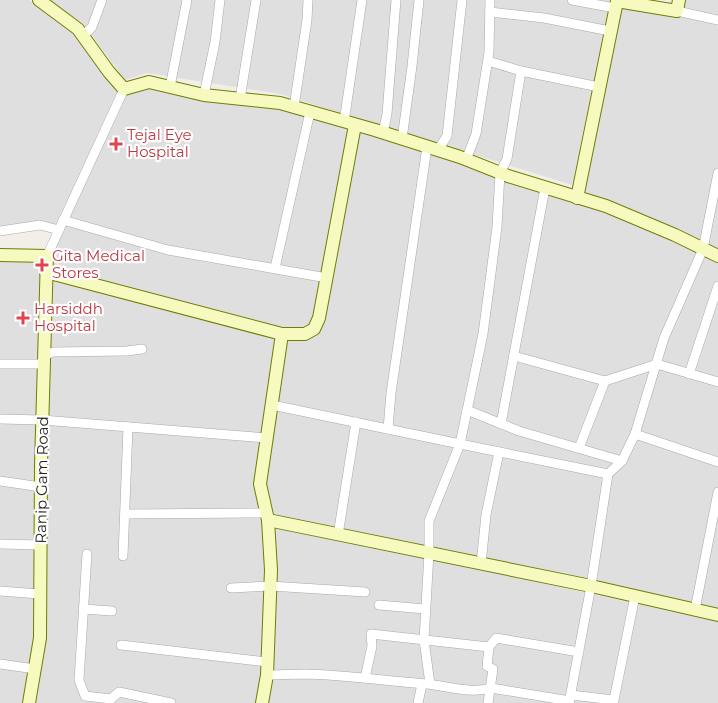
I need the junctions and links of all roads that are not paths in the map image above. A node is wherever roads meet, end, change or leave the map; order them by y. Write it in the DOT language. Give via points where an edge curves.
graph roads {
  1 [pos="39,0"];
  2 [pos="102,0"];
  3 [pos="187,0"];
  4 [pos="220,0"];
  5 [pos="256,0"];
  6 [pos="308,0"];
  7 [pos="362,0"];
  8 [pos="396,0"];
  9 [pos="419,0"];
  10 [pos="462,0"];
  11 [pos="490,0"];
  12 [pos="572,0"];
  13 [pos="616,3"];
  14 [pos="678,5"];
  15 [pos="490,12"];
  16 [pos="718,20"];
  17 [pos="610,32"];
  18 [pos="83,36"];
  19 [pos="488,61"];
  20 [pos="521,71"];
  21 [pos="170,87"];
  22 [pos="599,87"];
  23 [pos="124,89"];
  24 [pos="204,95"];
  25 [pos="240,99"];
  26 [pos="294,107"];
  27 [pos="310,112"];
  28 [pos="350,123"];
  29 [pos="383,133"];
  30 [pos="402,139"];
  31 [pos="433,149"];
  32 [pos="466,160"];
  33 [pos="500,173"];
  34 [pos="718,173"];
  35 [pos="545,188"];
  36 [pos="577,198"];
  37 [pos="64,220"];
  38 [pos="59,230"];
  39 [pos="0,231"];
  40 [pos="704,249"];
  41 [pos="0,255"];
  42 [pos="47,256"];
  43 [pos="718,256"];
  44 [pos="275,268"];
  45 [pos="46,272"];
  46 [pos="327,278"];
  47 [pos="718,286"];
  48 [pos="282,334"];
  49 [pos="142,349"];
  50 [pos="514,356"];
  51 [pos="44,360"];
  52 [pos="0,364"];
  53 [pos="657,364"];
  54 [pos="689,374"];
  55 [pos="605,381"];
  56 [pos="718,382"];
  57 [pos="272,405"];
  58 [pos="467,410"];
  59 [pos="0,419"];
  60 [pos="42,420"];
  61 [pos="356,422"];
  62 [pos="501,424"];
  63 [pos="128,427"];
  64 [pos="388,429"];
  65 [pos="635,434"];
  66 [pos="267,438"];
  67 [pos="460,444"];
  68 [pos="580,448"];
  69 [pos="499,452"];
  70 [pos="622,461"];
  71 [pos="718,462"];
  72 [pos="608,474"];
  73 [pos="0,481"];
  74 [pos="41,488"];
  75 [pos="718,492"];
  76 [pos="125,514"];
  77 [pos="268,517"];
  78 [pos="338,535"];
  79 [pos="0,544"];
  80 [pos="40,545"];
  81 [pos="429,553"];
  82 [pos="87,554"];
  83 [pos="123,556"];
  84 [pos="481,564"];
  85 [pos="270,586"];
  86 [pos="591,586"];
  87 [pos="231,588"];
  88 [pos="0,591"];
  89 [pos="366,592"];
  90 [pos="40,594"];
  91 [pos="635,596"];
  92 [pos="379,604"];
  93 [pos="426,608"];
  94 [pos="84,609"];
  95 [pos="695,610"];
  96 [pos="112,611"];
  97 [pos="718,615"];
  98 [pos="424,640"];
  99 [pos="121,645"];
  100 [pos="489,647"];
  101 [pos="579,652"];
  102 [pos="267,662"];
  103 [pos="0,664"];
  104 [pos="35,669"];
  105 [pos="267,676"];
  106 [pos="365,678"];
  107 [pos="426,684"];
  108 [pos="491,688"];
  109 [pos="570,700"];
  110 [pos="111,701"];
  111 [pos="29,703"];
  112 [pos="171,703"];
  113 [pos="262,703"];
  114 [pos="418,703"];
  115 [pos="488,703"];
  1 -- 18 [label="street"];
  2 -- 18 [label="street" via="92,27"];
  3 -- 21 [label="street"];
  4 -- 24 [label="street"];
  5 -- 25 [label="street"];
  6 -- 26 [label="street"];
  7 -- 28 [label="street"];
  8 -- 29 [label="street"];
  9 -- 30 [label="street"];
  10 -- 31 [label="street" via="447,136"];
  11 -- 15 [label="street"];
  12 -- 13 [label="street"];
  13 -- 14 [label="street"];
  13 -- 17 [label="street"];
  14 -- 16 [label="street"];
  15 -- 17 [label="street" via="544,18"];
  15 -- 19 [label="street"];
  17 -- 22 [label="street"];
  18 -- 23 [label="street"];
  19 -- 20 [label="street"];
  19 -- 32 [label="street" via="476,134"];
  20 -- 22 [label="street"];
  20 -- 33 [label="street" via="507,159"];
  21 -- 23 [label="street" via="149,82"];
  21 -- 24 [label="street"];
  22 -- 36 [label="street"];
  23 -- 37 [label="street"];
  24 -- 25 [label="street"];
  25 -- 26 [label="street"];
  26 -- 27 [label="street"];
  27 -- 28 [label="street"];
  27 -- 44 [label="street"];
  28 -- 29 [label="street"];
  28 -- 46 [label="street"];
  29 -- 30 [label="street"];
  30 -- 31 [label="street"];
  31 -- 32 [label="street"];
  31 -- 64 [label="street" via="391,393"];
  32 -- 33 [label="street"];
  33 -- 35 [label="street"];
  33 -- 58 [label="street" via="497,227 483,334"];
  34 -- 40 [label="street"];
  35 -- 36 [label="street"];
  35 -- 50 [label="street"];
  36 -- 40 [label="street" via="606,206"];
  37 -- 38 [label="street"];
  37 -- 44 [label="street" via="168,250"];
  38 -- 39 [label="street" via="40,225"];
  38 -- 42 [label="street"];
  40 -- 43 [label="street"];
  40 -- 53 [label="street" via="664,338"];
  41 -- 42 [label="street"];
  42 -- 45 [label="street, Ranip Gam Road"];
  44 -- 46 [label="street"];
  45 -- 48 [label="street"];
  45 -- 51 [label="street, Ranip Gam Road"];
  46 -- 48 [label="street" via="314,329 305,334"];
  47 -- 54 [label="street"];
  48 -- 57 [label="street"];
  49 -- 51 [label="street" via="53,352"];
  50 -- 55 [label="street"];
  50 -- 62 [label="street"];
  51 -- 52 [label="street"];
  51 -- 60 [label="street, Ranip Gam Road"];
  53 -- 54 [label="street"];
  53 -- 55 [label="street"];
  53 -- 65 [label="street"];
  54 -- 56 [label="street"];
  55 -- 68 [label="street"];
  57 -- 61 [label="street"];
  57 -- 66 [label="street"];
  58 -- 62 [label="street"];
  58 -- 67 [label="street"];
  59 -- 60 [label="street"];
  60 -- 63 [label="street"];
  60 -- 74 [label="street, Ranip Gam Road"];
  61 -- 64 [label="street"];
  61 -- 78 [label="street"];
  62 -- 68 [label="street"];
  63 -- 66 [label="street"];
  63 -- 76 [label="street"];
  64 -- 67 [label="street"];
  65 -- 70 [label="street"];
  65 -- 71 [label="street"];
  66 -- 77 [label="street" via="260,484"];
  67 -- 69 [label="street"];
  67 -- 81 [label="street" via="429,521"];
  68 -- 70 [label="street"];
  69 -- 72 [label="street"];
  69 -- 84 [label="street" via="486,515"];
  70 -- 72 [label="street"];
  72 -- 86 [label="street"];
  73 -- 74 [label="street"];
  74 -- 80 [label="street, Ranip Gam Road"];
  75 -- 95 [label="street"];
  76 -- 77 [label="street"];
  76 -- 83 [label="street"];
  77 -- 78 [label="street"];
  77 -- 85 [label="street"];
  78 -- 81 [label="street"];
  79 -- 80 [label="street"];
  80 -- 90 [label="street, Ranip Gam Road"];
  81 -- 84 [label="street"];
  81 -- 93 [label="street"];
  82 -- 94 [label="street"];
  84 -- 86 [label="street"];
  85 -- 87 [label="street"];
  85 -- 89 [label="street"];
  85 -- 102 [label="street"];
  86 -- 91 [label="street"];
  86 -- 101 [label="street"];
  88 -- 90 [label="street"];
  90 -- 104 [label="street, Ranip Gam Road" via="40,638"];
  91 -- 95 [label="street"];
  91 -- 109 [label="street" via="614,700"];
  92 -- 93 [label="street"];
  93 -- 98 [label="street"];
  94 -- 96 [label="street"];
  94 -- 110 [label="street" via="78,680 85,696"];
  95 -- 97 [label="street"];
  98 -- 100 [label="street"];
  98 -- 106 [label="street" via="371,634 372,646"];
  98 -- 107 [label="street"];
  99 -- 102 [label="street"];
  100 -- 101 [label="street" via="496,638"];
  100 -- 108 [label="street" via="487,666 494,669"];
  101 -- 109 [label="street"];
  102 -- 105 [label="street"];
  103 -- 104 [label="street"];
  104 -- 111 [label="street, Ranip Gam Road"];
  105 -- 106 [label="street" via="303,674"];
  105 -- 113 [label="street"];
  106 -- 107 [label="street"];
  107 -- 108 [label="street"];
  107 -- 114 [label="street"];
  108 -- 109 [label="street"];
  108 -- 115 [label="street"];
  110 -- 112 [label="street" via="119,692"];
}
